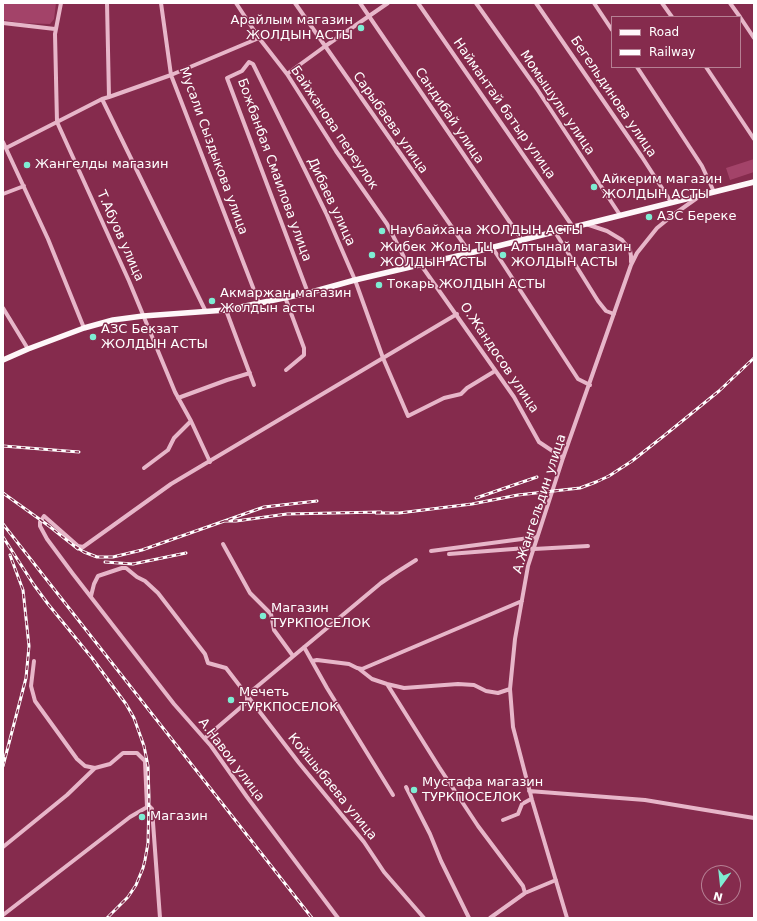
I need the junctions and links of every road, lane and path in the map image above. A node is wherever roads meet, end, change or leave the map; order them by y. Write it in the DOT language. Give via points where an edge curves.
graph roads {
  1 [pos="60,3"];
  2 [pos="108,3"];
  3 [pos="161,3"];
  4 [pos="236,3"];
  5 [pos="295,3"];
  6 [pos="360,3"];
  7 [pos="388,3"];
  8 [pos="418,3"];
  9 [pos="476,3"];
  10 [pos="536,3"];
  11 [pos="594,3"];
  12 [pos="662,3"];
  13 [pos="730,3"];
  14 [pos="671,16"];
  15 [pos="739,16"];
  16 [pos="369,17"];
  17 [pos="741,18"];
  18 [pos="3,23"];
  19 [pos="611,28"];
  20 [pos="55,29"];
  21 [pos="259,38"];
  22 [pos="754,38"];
  23 [pos="324,47"];
  24 [pos="249,62"];
  25 [pos="638,68"];
  26 [pos="707,68"];
  27 [pos="171,74"];
  28 [pos="287,74"];
  29 [pos="109,97"];
  30 [pos="102,99"];
  31 [pos="57,122"];
  32 [pos="754,140"];
  33 [pos="4,146"];
  34 [pos="754,182"];
  35 [pos="24,186"];
  36 [pos="714,192"];
  37 [pos="3,194"];
  38 [pos="698,196"];
  39 [pos="671,202"];
  40 [pos="620,215"];
  41 [pos="586,224"];
  42 [pos="573,227"];
  43 [pos="555,232"];
  44 [pos="522,240"];
  45 [pos="492,247"];
  46 [pos="470,253"];
  47 [pos="421,265"];
  48 [pos="631,265"];
  49 [pos="410,267"];
  50 [pos="355,280"];
  51 [pos="308,293"];
  52 [pos="285,297"];
  53 [pos="259,303"];
  54 [pos="3,308"];
  55 [pos="226,310"];
  56 [pos="206,312"];
  57 [pos="457,314"];
  58 [pos="614,314"];
  59 [pos="143,316"];
  60 [pos="84,328"];
  61 [pos="28,349"];
  62 [pos="383,358"];
  63 [pos="3,360"];
  64 [pos="286,370"];
  65 [pos="495,371"];
  66 [pos="250,373"];
  67 [pos="590,384"];
  68 [pos="254,385"];
  69 [pos="178,398"];
  70 [pos="191,421"];
  71 [pos="563,458"];
  72 [pos="210,462"];
  73 [pos="144,468"];
  74 [pos="537,537"];
  75 [pos="223,544"];
  76 [pos="588,546"];
  77 [pos="534,549"];
  78 [pos="431,551"];
  79 [pos="449,554"];
  80 [pos="416,560"];
  81 [pos="91,596"];
  82 [pos="522,601"];
  83 [pos="304,647"];
  84 [pos="293,656"];
  85 [pos="34,661"];
  86 [pos="312,661"];
  87 [pos="357,668"];
  88 [pos="386,684"];
  89 [pos="510,689"];
  90 [pos="247,696"];
  91 [pos="204,738"];
  92 [pos="95,768"];
  93 [pos="406,787"];
  94 [pos="529,791"];
  95 [pos="394,795"];
  96 [pos="531,798"];
  97 [pos="147,807"];
  98 [pos="754,818"];
  99 [pos="504,820"];
  100 [pos="3,847"];
  101 [pos="556,880"];
  102 [pos="525,893"];
  103 [pos="3,915"];
  104 [pos="160,918"];
  105 [pos="338,918"];
  106 [pos="424,918"];
  107 [pos="469,918"];
  108 [pos="490,918"];
  109 [pos="567,918"];
  1 -- 20 [label="street, Т.Абуов улица"];
  2 -- 29 [label="street"];
  3 -- 27 [label="street, Мусали Сыздыкова улица"];
  4 -- 21 [label="street, Байжанова переулок"];
  5 -- 23 [label="street, Сарыбаева улица"];
  6 -- 16 [label="street, Сандибай улица"];
  7 -- 16 [label="street"];
  8 -- 42 [label="street, Наймантай батыр улица"];
  9 -- 40 [label="street, Момышулы улица"];
  10 -- 39 [label="street, Бегельдинова улица"];
  11 -- 19 [label="street"];
  12 -- 14 [label="street"];
  13 -- 15 [label="street"];
  16 -- 23 [label="street"];
  16 -- 44 [label="street, Сандибай улица"];
  17 -- 22 [label="street"];
  18 -- 20 [label="street"];
  20 -- 31 [label="street, Т.Абуов улица"];
  21 -- 27 [label="street"];
  21 -- 28 [label="street, Байжанова переулок"];
  23 -- 28 [label="street"];
  23 -- 46 [label="street, Сарыбаева улица"];
  24 -- 50 [label="street, Дибаев улица" via="253,64 295,148"];
  24 -- 51 [label="street, Божбанбая Смаилова улица" via="242,71 227,78"];
  25 -- 36 [label="street" via="702,166"];
  26 -- 32 [label="street"];
  27 -- 29 [label="street"];
  27 -- 53 [label="street, Мусали Сыздыкова улица"];
  28 -- 49 [label="street, Байжанова переулок" via="387,224"];
  29 -- 30 [label="street"];
  30 -- 31 [label="street"];
  30 -- 56 [label="street"];
  31 -- 33 [label="street"];
  31 -- 59 [label="street, Т.Абуов улица"];
  33 -- 35 [label="street"];
  34 -- 36 [label="main road"];
  35 -- 37 [label="street"];
  35 -- 60 [label="street"];
  36 -- 38 [label="main road"];
  38 -- 39 [label="main road"];
  38 -- 48 [label="street, А.Жангельдин улица" via="657,228"];
  39 -- 40 [label="main road"];
  40 -- 41 [label="main road"];
  41 -- 42 [label="main road"];
  41 -- 48 [label="street" via="607,231 622,240 630,250"];
  42 -- 43 [label="main road"];
  43 -- 44 [label="main road"];
  43 -- 58 [label="street" via="598,301 606,311"];
  44 -- 45 [label="main road"];
  45 -- 46 [label="main road"];
  45 -- 67 [label="street" via="578,379"];
  46 -- 47 [label="main road"];
  47 -- 49 [label="main road"];
  47 -- 57 [label="street, О.Жандосов улица"];
  48 -- 58 [label="street, А.Жангельдин улица"];
  49 -- 50 [label="main road"];
  50 -- 51 [label="main road"];
  50 -- 62 [label="street, Дибаев улица"];
  51 -- 52 [label="main road"];
  52 -- 53 [label="main road"];
  52 -- 64 [label="street" via="304,348 304,355"];
  53 -- 55 [label="main road"];
  54 -- 61 [label="street"];
  55 -- 56 [label="main road"];
  55 -- 66 [label="street"];
  56 -- 59 [label="main road"];
  57 -- 62 [label="street"];
  57 -- 65 [label="street, О.Жандосов улица"];
  58 -- 67 [label="street, А.Жангельдин улица"];
  59 -- 60 [label="main road" via="113,320"];
  59 -- 69 [label="street"];
  60 -- 61 [label="main road"];
  61 -- 63 [label="main road"];
  62 -- 65 [label="street, Дибаев улица" via="408,416 444,398 461,394"];
  62 -- 72 [label="street"];
  65 -- 71 [label="street, О.Жандосов улица" via="514,397 539,442"];
  66 -- 68 [label="street"];
  66 -- 69 [label="street"];
  67 -- 71 [label="street, А.Жангельдин улица"];
  69 -- 70 [label="street"];
  70 -- 72 [label="street"];
  70 -- 73 [label="street" via="174,438 168,450"];
  71 -- 74 [label="street, А.Жангельдин улица"];
  72 -- 81 [label="street, А.Навои улица" via="171,484 83,547 78,546 44,516 40,522 42,531"];
  74 -- 77 [label="street, А.Жангельдин улица"];
  74 -- 78 [label="street"];
  75 -- 84 [label="street" via="250,593 271,614 274,630"];
  76 -- 77 [label="street"];
  77 -- 79 [label="street"];
  77 -- 82 [label="street, А.Жангельдин улица" via="528,566"];
  80 -- 83 [label="street" via="381,583"];
  81 -- 90 [label="street, Койшыбаева улица" via="98,576 118,568 126,568 158,594 205,654 208,662 226,668"];
  81 -- 91 [label="street, А.Навои улица" via="174,704"];
  82 -- 87 [label="street" via="362,669"];
  82 -- 89 [label="street, А.Жангельдин улица"];
  83 -- 84 [label="street"];
  83 -- 86 [label="street"];
  84 -- 90 [label="street"];
  85 -- 92 [label="street" via="31,686 35,701 78,759 85,766"];
  86 -- 87 [label="street" via="349,664"];
  86 -- 95 [label="street"];
  87 -- 88 [label="street" via="372,679"];
  88 -- 89 [label="street" via="404,688 474,685 498,693"];
  88 -- 102 [label="street" via="439,768 523,886"];
  89 -- 94 [label="street, А.Жангельдин улица" via="513,727"];
  90 -- 91 [label="street" via="247,702"];
  90 -- 106 [label="street, Койшыбаева улица" via="364,842 384,872"];
  91 -- 105 [label="street, А.Навои улица"];
  92 -- 97 [label="street" via="110,764 123,753 137,753 145,761"];
  92 -- 100 [label="street" via="67,795"];
  93 -- 107 [label="street"];
  94 -- 96 [label="street, А.Жангельдин улица"];
  94 -- 98 [label="street" via="645,800"];
  96 -- 99 [label="street" via="522,804 518,814"];
  96 -- 101 [label="street, А.Жангельдин улица"];
  97 -- 103 [label="street"];
  97 -- 104 [label="street" via="152,809"];
  101 -- 102 [label="street"];
  101 -- 109 [label="street, А.Жангельдин улица"];
  102 -- 108 [label="street"];
}
